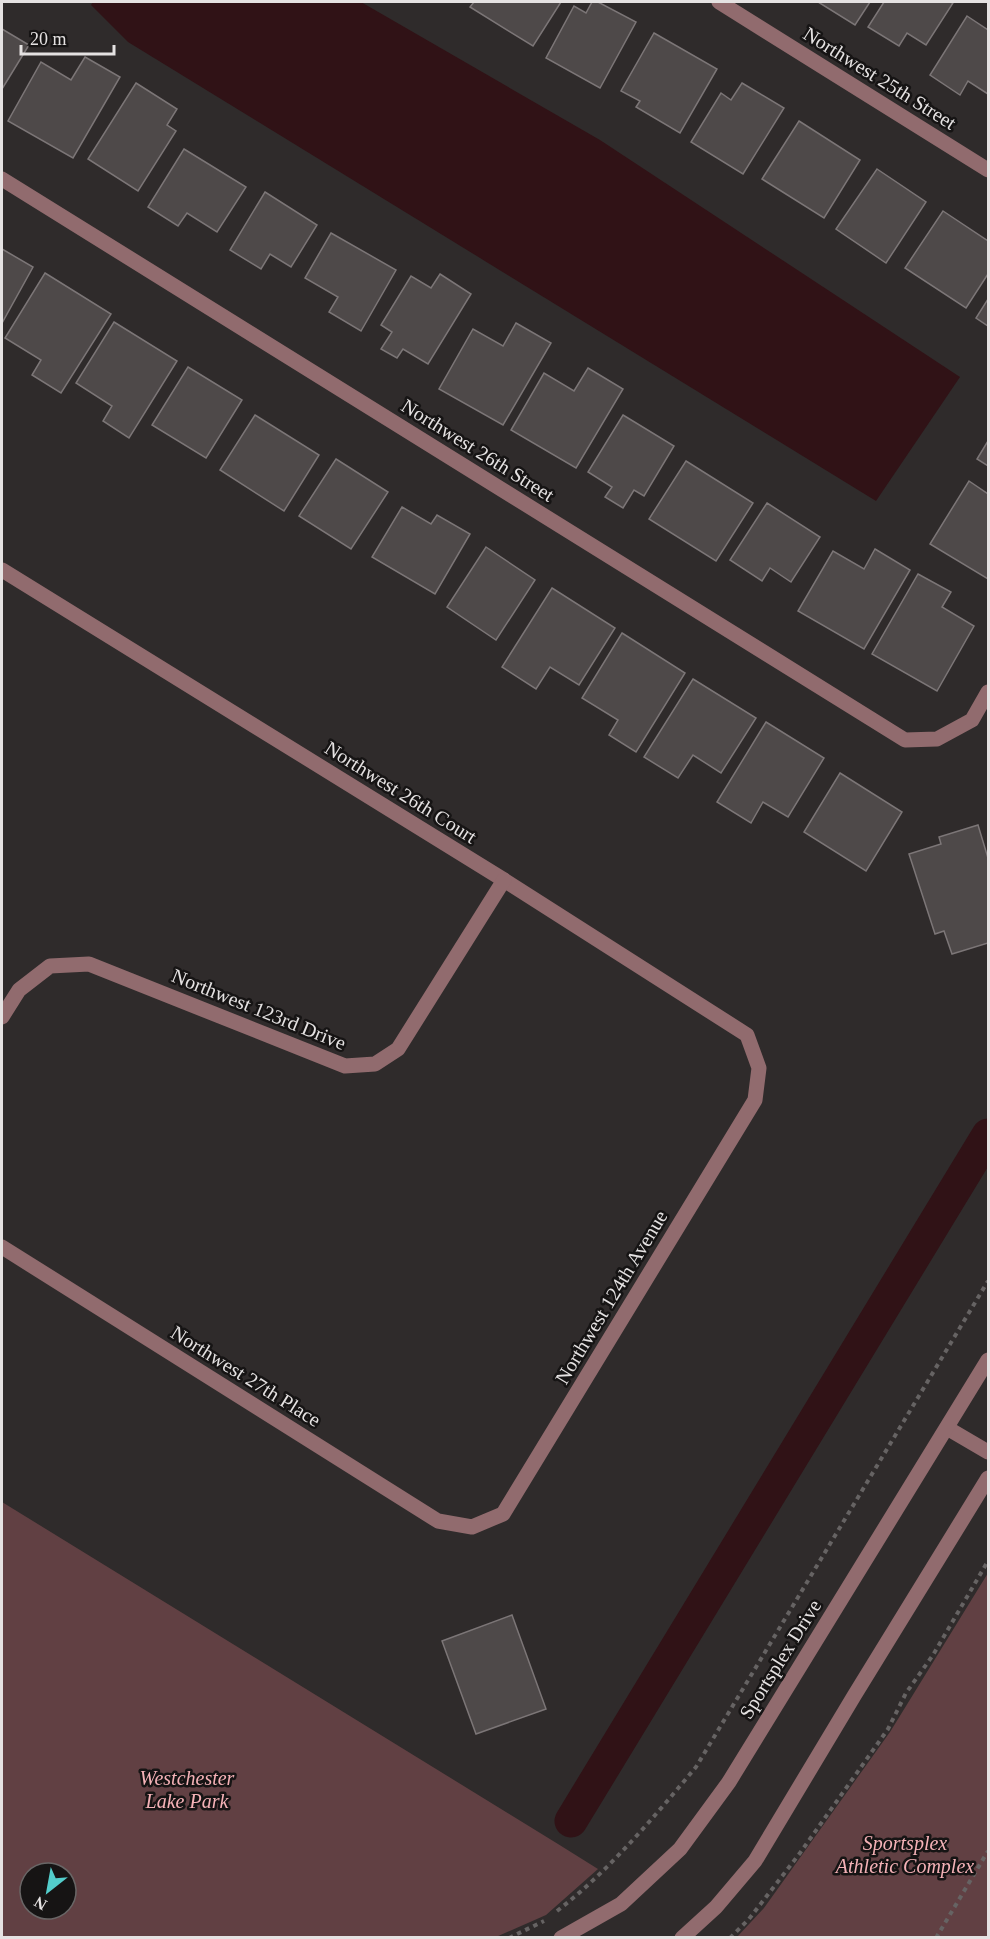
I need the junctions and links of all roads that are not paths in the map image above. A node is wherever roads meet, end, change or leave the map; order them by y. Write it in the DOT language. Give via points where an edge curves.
graph roads {
  1 [pos="719,2"];
  2 [pos="988,170"];
  3 [pos="2,179"];
  4 [pos="2,570"];
  5 [pos="988,692"];
  6 [pos="504,880"];
  7 [pos="2,1017"];
  8 [pos="759,1068"];
  9 [pos="2,1247"];
  10 [pos="988,1360"];
  11 [pos="947,1428"];
  12 [pos="988,1452"];
  13 [pos="988,1478"];
  14 [pos="472,1527"];
  15 [pos="561,1938"];
  16 [pos="682,1938"];
  1 -- 2 [label="street, Northwest 25th Street"];
  3 -- 5 [label="street, Northwest 26th Street" via="905,740 937,739 972,720"];
  4 -- 6 [label="street, Northwest 26th Court"];
  6 -- 7 [label="street, Northwest 123rd Drive" via="398,1049 375,1064 345,1066 89,964 50,966 19,990"];
  6 -- 8 [label="street, Northwest 26th Court" via="747,1035"];
  8 -- 14 [label="street, Northwest 124th Avenue" via="755,1100 503,1514"];
  9 -- 14 [label="street, Northwest 27th Place" via="438,1521"];
  10 -- 11 [label="street, Sportsplex Drive"];
  11 -- 12 [label="street"];
  11 -- 15 [label="street, Sportsplex Drive" via="729,1782 680,1850 621,1904"];
  13 -- 16 [label="street" via="755,1861 716,1907"];
}
